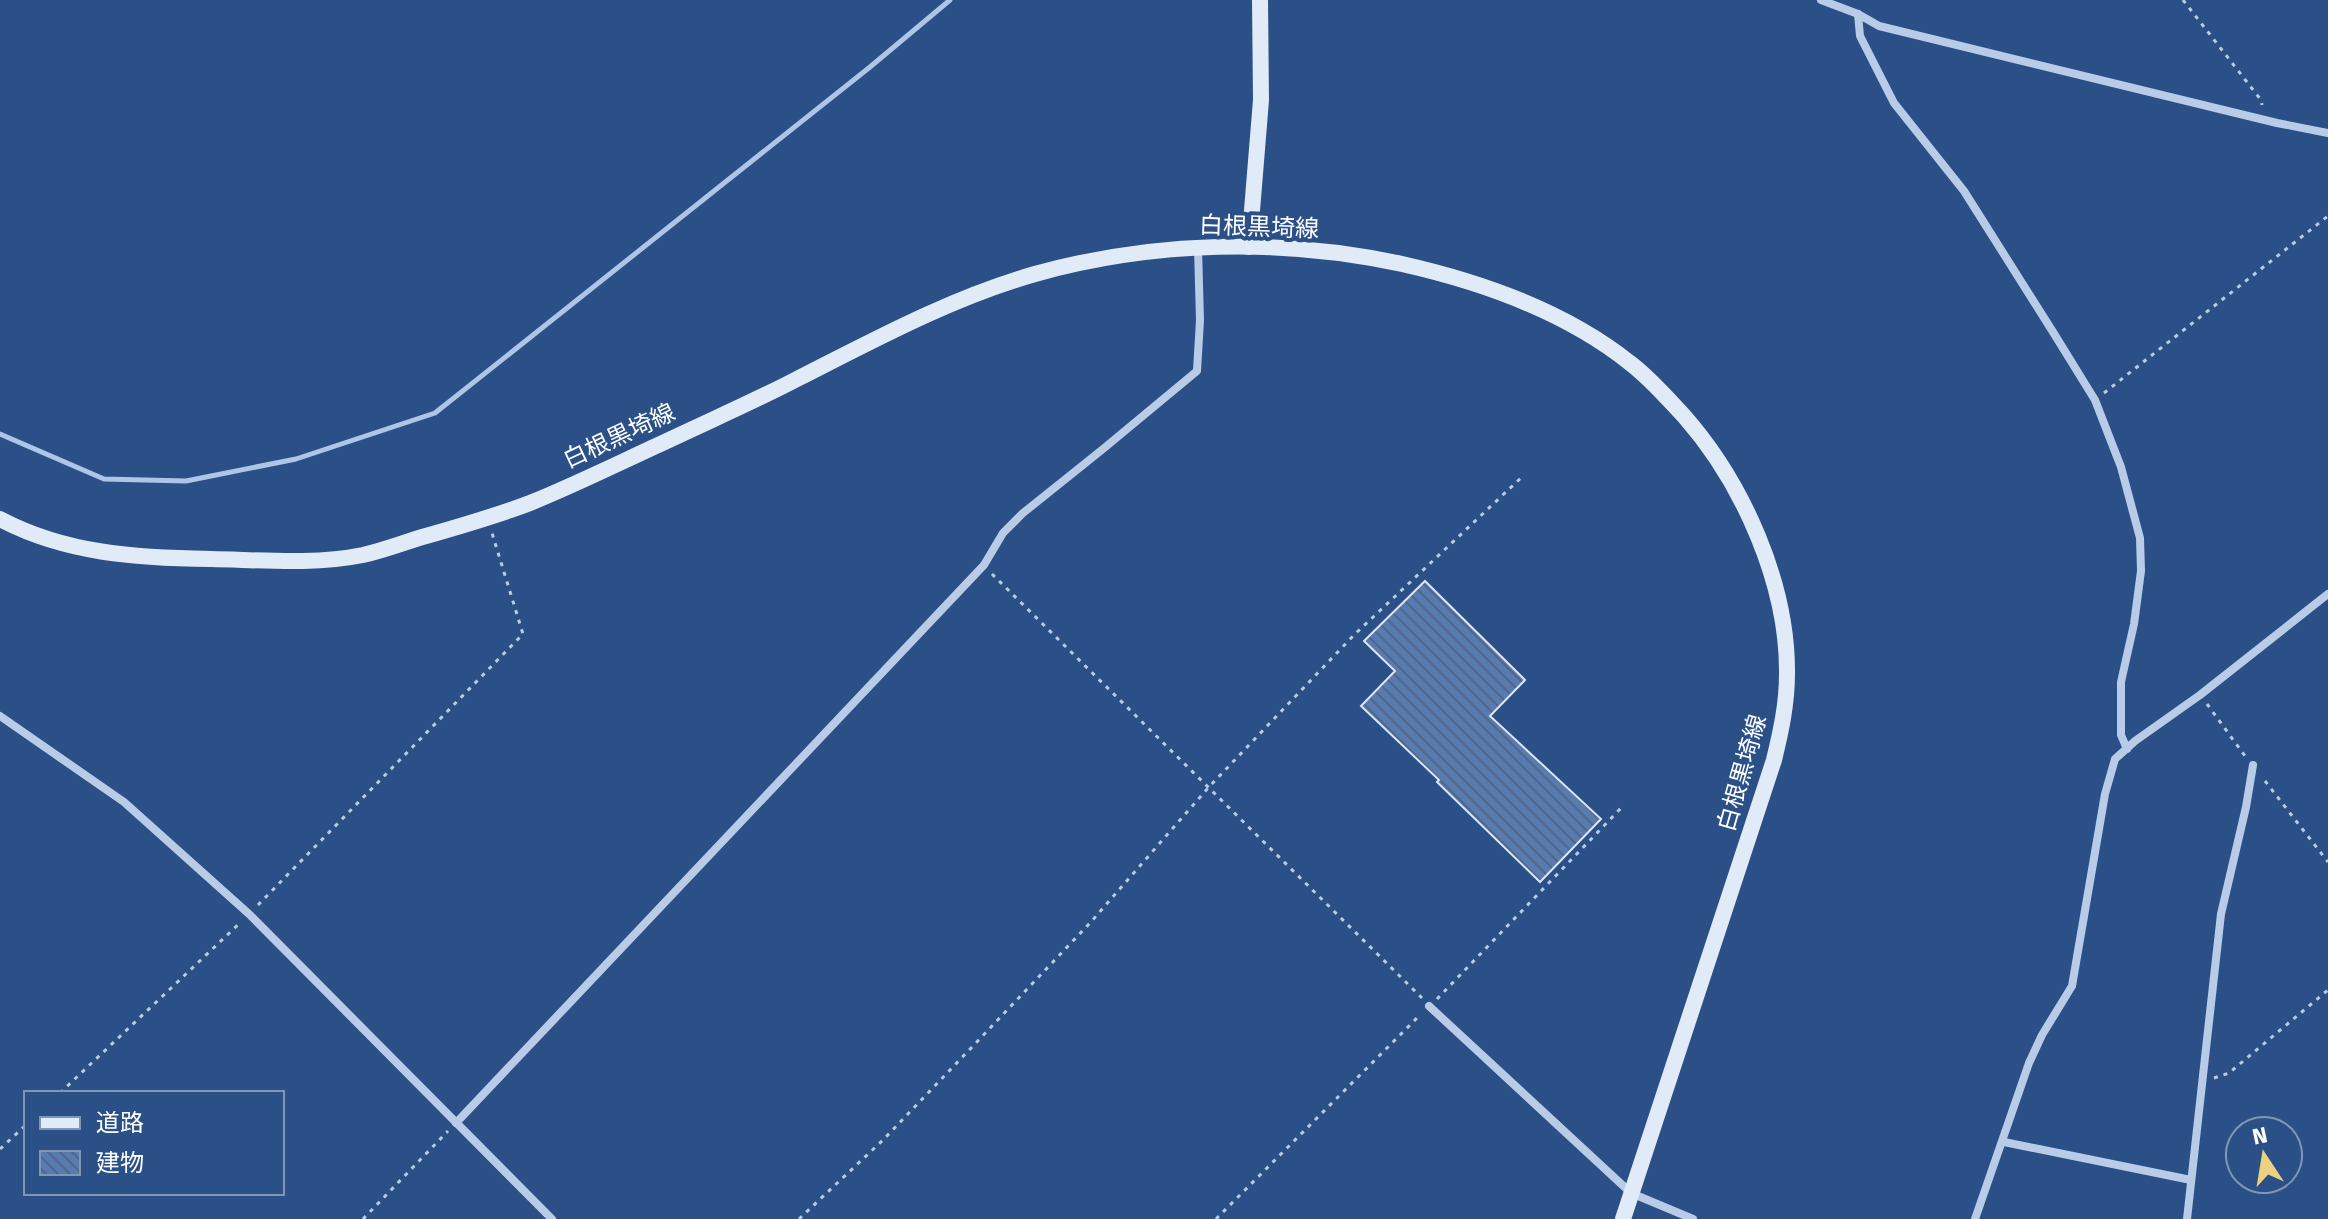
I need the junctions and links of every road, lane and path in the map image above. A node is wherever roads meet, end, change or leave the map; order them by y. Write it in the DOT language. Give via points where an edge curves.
graph roads {
  1 [pos="1260,0"];
  2 [pos="1821,0"];
  3 [pos="2183,0"];
  4 [pos="1858,14"];
  5 [pos="2266,121"];
  6 [pos="2328,133"];
  7 [pos="2328,216"];
  8 [pos="1249,247"];
  9 [pos="1198,248"];
  10 [pos="2095,400"];
  11 [pos="1524,475"];
  12 [pos="488,518"];
  13 [pos="0,519"];
  14 [pos="984,565"];
  15 [pos="2328,594"];
  16 [pos="0,716"];
  17 [pos="2127,749"];
  18 [pos="2253,765"];
  19 [pos="1208,788"];
  20 [pos="249,914"];
  21 [pos="2328,990"];
  22 [pos="1429,1006"];
  23 [pos="2202,1080"];
  24 [pos="62,1091"];
  25 [pos="456,1123"];
  26 [pos="24,1127"];
  27 [pos="2004,1142"];
  28 [pos="0,1149"];
  29 [pos="2191,1180"];
  30 [pos="1631,1193"];
  31 [pos="363,1219"];
  32 [pos="552,1219"];
  33 [pos="799,1219"];
  34 [pos="1623,1219"];
  35 [pos="1693,1219"];
  36 [pos="1975,1219"];
  37 [pos="2187,1219"];
  1 -- 8 [label="main road" via="1261,100"];
  2 -- 4 [label="street"];
  3 -- 5 [label="path" via="2261,100"];
  4 -- 5 [label="street" via="1879,26"];
  4 -- 10 [label="street" via="1860,36 1894,103 1964,191"];
  5 -- 6 [label="street"];
  7 -- 10 [label="path"];
  8 -- 9 [label="main road, 白根黒埼線"];
  8 -- 30 [label="main road, 白根黒埼線" via="1385,260 1443,273 1492,289 1594,337 1632,364 1701,436 1753,523 1783,623 1785,716"];
  9 -- 12 [label="main road, 白根黒埼線" via="1088,261 972,296 588,478"];
  9 -- 14 [label="street" via="1197,371 1023,513"];
  10 -- 17 [label="street" via="2140,538 2141,571 2121,682 2121,735"];
  11 -- 19 [label="path" via="1354,635"];
  12 -- 13 [label="main road, 白根黒埼線" via="363,555 298,560 103,553"];
  12 -- 20 [label="path" via="523,634"];
  14 -- 19 [label="path"];
  14 -- 25 [label="street"];
  15 -- 17 [label="street"];
  16 -- 20 [label="street" via="124,802"];
  17 -- 27 [label="street" via="2115,759 2105,794 2072,986 2029,1063"];
  18 -- 23 [label="street" via="2221,914"];
  19 -- 22 [label="path"];
  19 -- 33 [label="path" via="983,1036"];
  20 -- 24 [label="path"];
  20 -- 25 [label="street"];
  21 -- 23 [label="path" via="2229,1073"];
  22 -- 30 [label="street"];
  23 -- 29 [label="street"];
  25 -- 31 [label="path"];
  25 -- 32 [label="street"];
  26 -- 28 [label="path"];
  27 -- 29 [label="street"];
  27 -- 36 [label="street"];
  29 -- 37 [label="street"];
  30 -- 34 [label="main road, 白根黒埼線"];
  30 -- 35 [label="street"];
}
